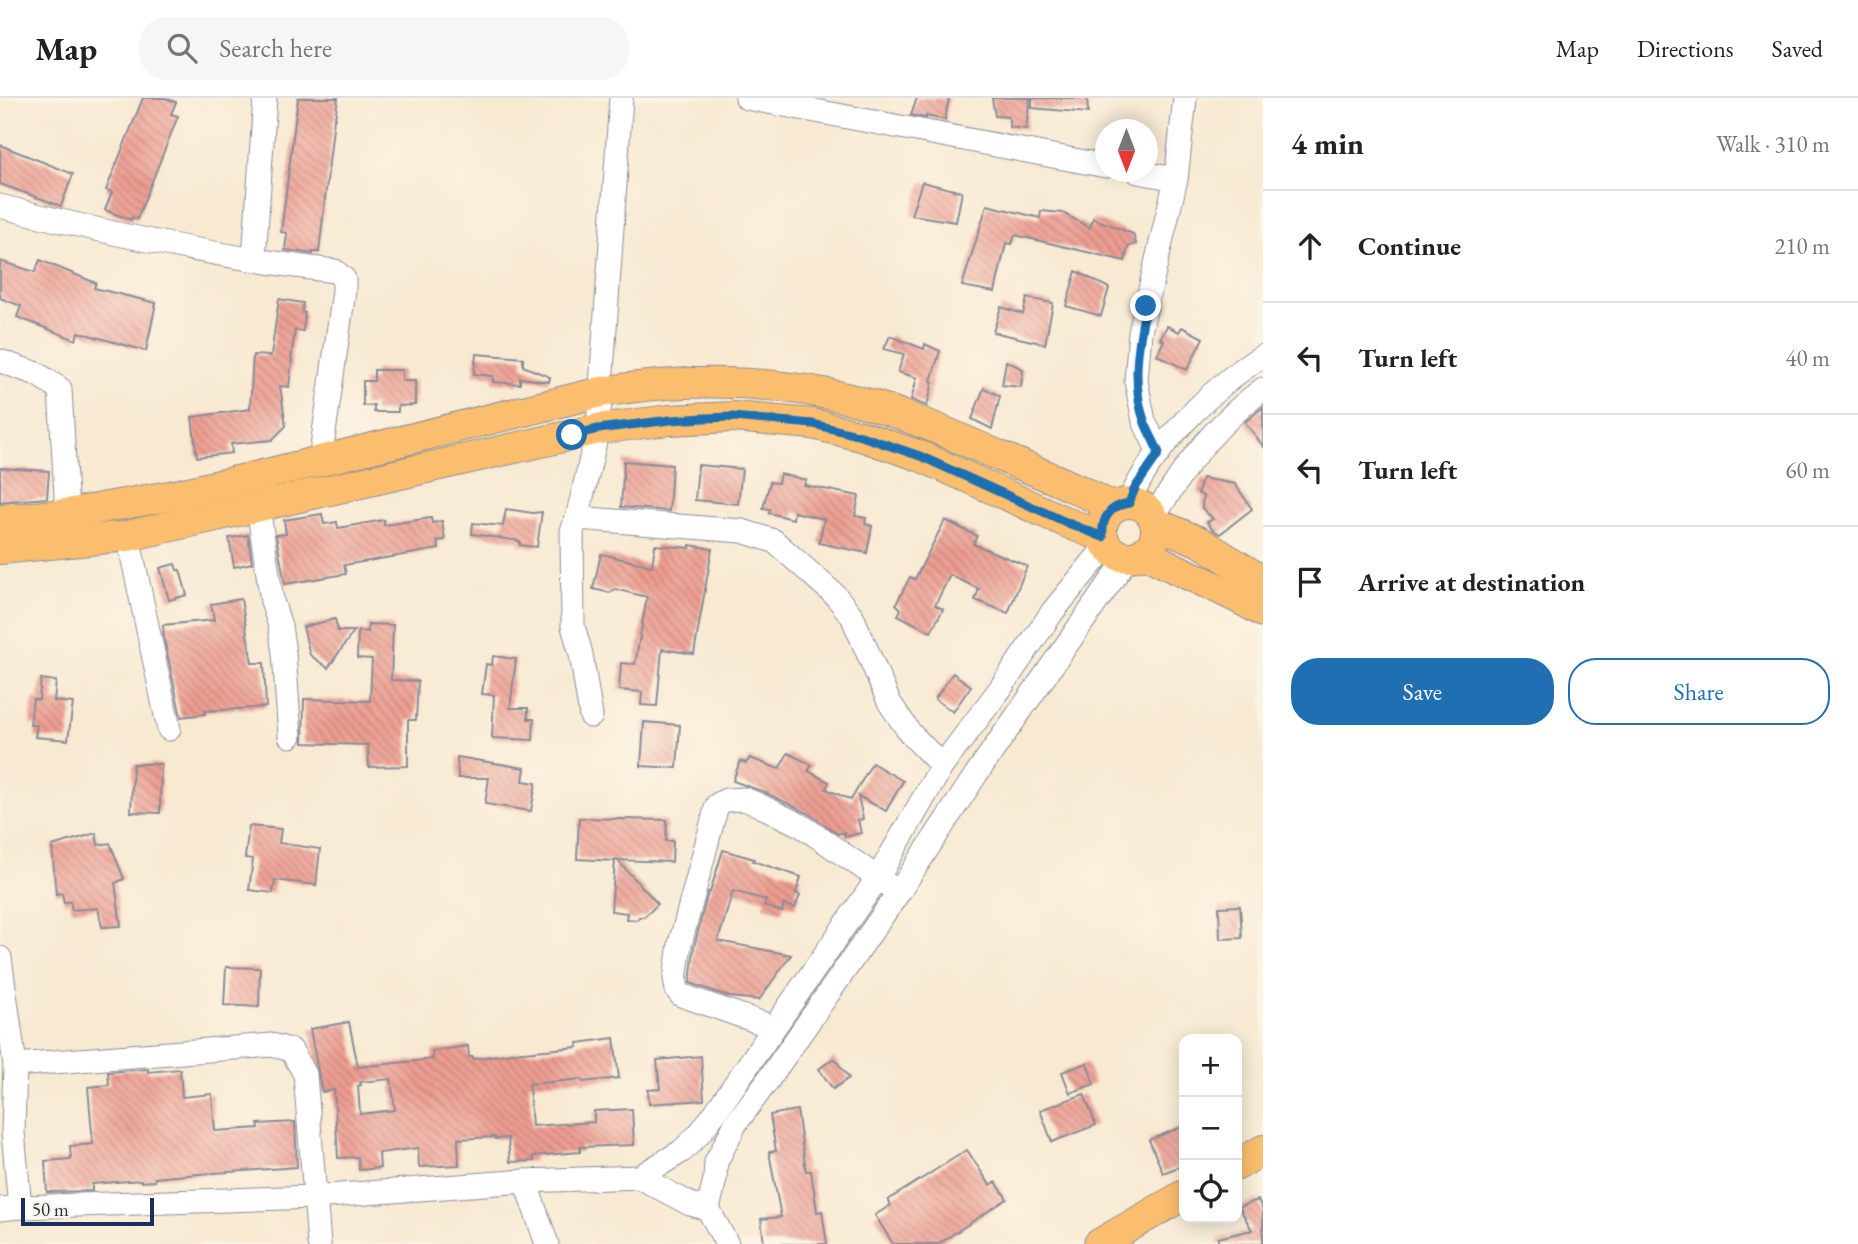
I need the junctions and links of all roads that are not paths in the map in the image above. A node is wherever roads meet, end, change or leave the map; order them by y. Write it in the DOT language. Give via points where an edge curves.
graph roads {
  1 [pos="265,98"];
  2 [pos="621,98"];
  3 [pos="752,98"];
  4 [pos="1185,98"];
  5 [pos="1095,164"];
  6 [pos="1158,176"];
  7 [pos="1176,179"];
  8 [pos="0,206"];
  9 [pos="254,259"];
  10 [pos="1263,356"];
  11 [pos="0,360"];
  12 [pos="1263,389"];
  13 [pos="601,392"];
  14 [pos="598,429"];
  15 [pos="1159,453"];
  16 [pos="320,461"];
  17 [pos="258,506"];
  18 [pos="1137,512"];
  19 [pos="67,514"];
  20 [pos="578,517"];
  21 [pos="0,520"];
  22 [pos="128,536"];
  23 [pos="0,548"];
  24 [pos="1120,548"];
  25 [pos="1263,581"];
  26 [pos="1263,612"];
  27 [pos="592,716"];
  28 [pos="169,729"];
  29 [pos="290,736"];
  30 [pos="942,766"];
  31 [pos="877,879"];
  32 [pos="899,892"];
  33 [pos="0,958"];
  34 [pos="773,1027"];
  35 [pos="15,1065"];
  36 [pos="6,1132"];
  37 [pos="694,1139"];
  38 [pos="1263,1150"];
  39 [pos="719,1156"];
  40 [pos="1242,1162"];
  41 [pos="639,1177"];
  42 [pos="525,1181"];
  43 [pos="314,1197"];
  44 [pos="1179,1198"];
  45 [pos="10,1208"];
  46 [pos="708,1209"];
  47 [pos="319,1244"];
  48 [pos="547,1244"];
  49 [pos="726,1244"];
  50 [pos="1099,1244"];
  1 -- 9 [label="street"];
  2 -- 13 [label="street"];
  3 -- 5 [label="street"];
  4 -- 7 [label="street"];
  6 -- 7 [label="street"];
  7 -- 15 [label="street" via="1140,332 1136,380 1144,421"];
  8 -- 9 [label="street" via="80,227"];
  9 -- 16 [label="street" via="335,271 344,279"];
  10 -- 15 [label="street" via="1202,403"];
  11 -- 19 [label="street" via="60,389"];
  12 -- 18 [label="street" via="1238,408 1189,464"];
  13 -- 14 [label="street"];
  13 -- 16 [label="main road"];
  13 -- 18 [label="main road" via="718,382 793,388 853,400"];
  14 -- 17 [label="main road"];
  14 -- 20 [label="street"];
  14 -- 24 [label="main road" via="733,417 813,424 920,456"];
  15 -- 18 [label="street" via="1135,488"];
  16 -- 19 [label="main road" via="175,495"];
  17 -- 22 [label="main road"];
  17 -- 29 [label="street" via="284,653"];
  18 -- 24 [label="main road" via="1104,521 1102,528"];
  18 -- 24 [label="main road" via="1156,534 1152,544"];
  18 -- 25 [label="main road" via="1200,542"];
  19 -- 21 [label="main road"];
  20 -- 27 [label="street" via="572,531 573,626"];
  20 -- 30 [label="street" via="742,531 774,541 852,616 889,702 910,733"];
  22 -- 23 [label="main road"];
  22 -- 28 [label="street"];
  24 -- 26 [label="main road" via="1161,562"];
  24 -- 30 [label="street" via="1053,611"];
  24 -- 32 [label="street"];
  30 -- 31 [label="street"];
  31 -- 32 [label="street"];
  31 -- 34 [label="street"];
  31 -- 34 [label="street" via="802,826 759,804 744,799 716,805 680,944 677,990"];
  32 -- 39 [label="street" via="736,1123"];
  33 -- 35 [label="street"];
  34 -- 37 [label="street"];
  35 -- 36 [label="street"];
  35 -- 43 [label="street" via="272,1045 291,1050 305,1074"];
  36 -- 45 [label="street"];
  37 -- 39 [label="street"];
  37 -- 41 [label="street"];
  38 -- 40 [label="main road"];
  39 -- 46 [label="street"];
  41 -- 42 [label="street"];
  41 -- 46 [label="street" via="691,1205"];
  42 -- 43 [label="street"];
  42 -- 48 [label="street"];
  43 -- 45 [label="street"];
  43 -- 47 [label="street"];
  44 -- 50 [label="main road"];
  46 -- 49 [label="street"];
}
